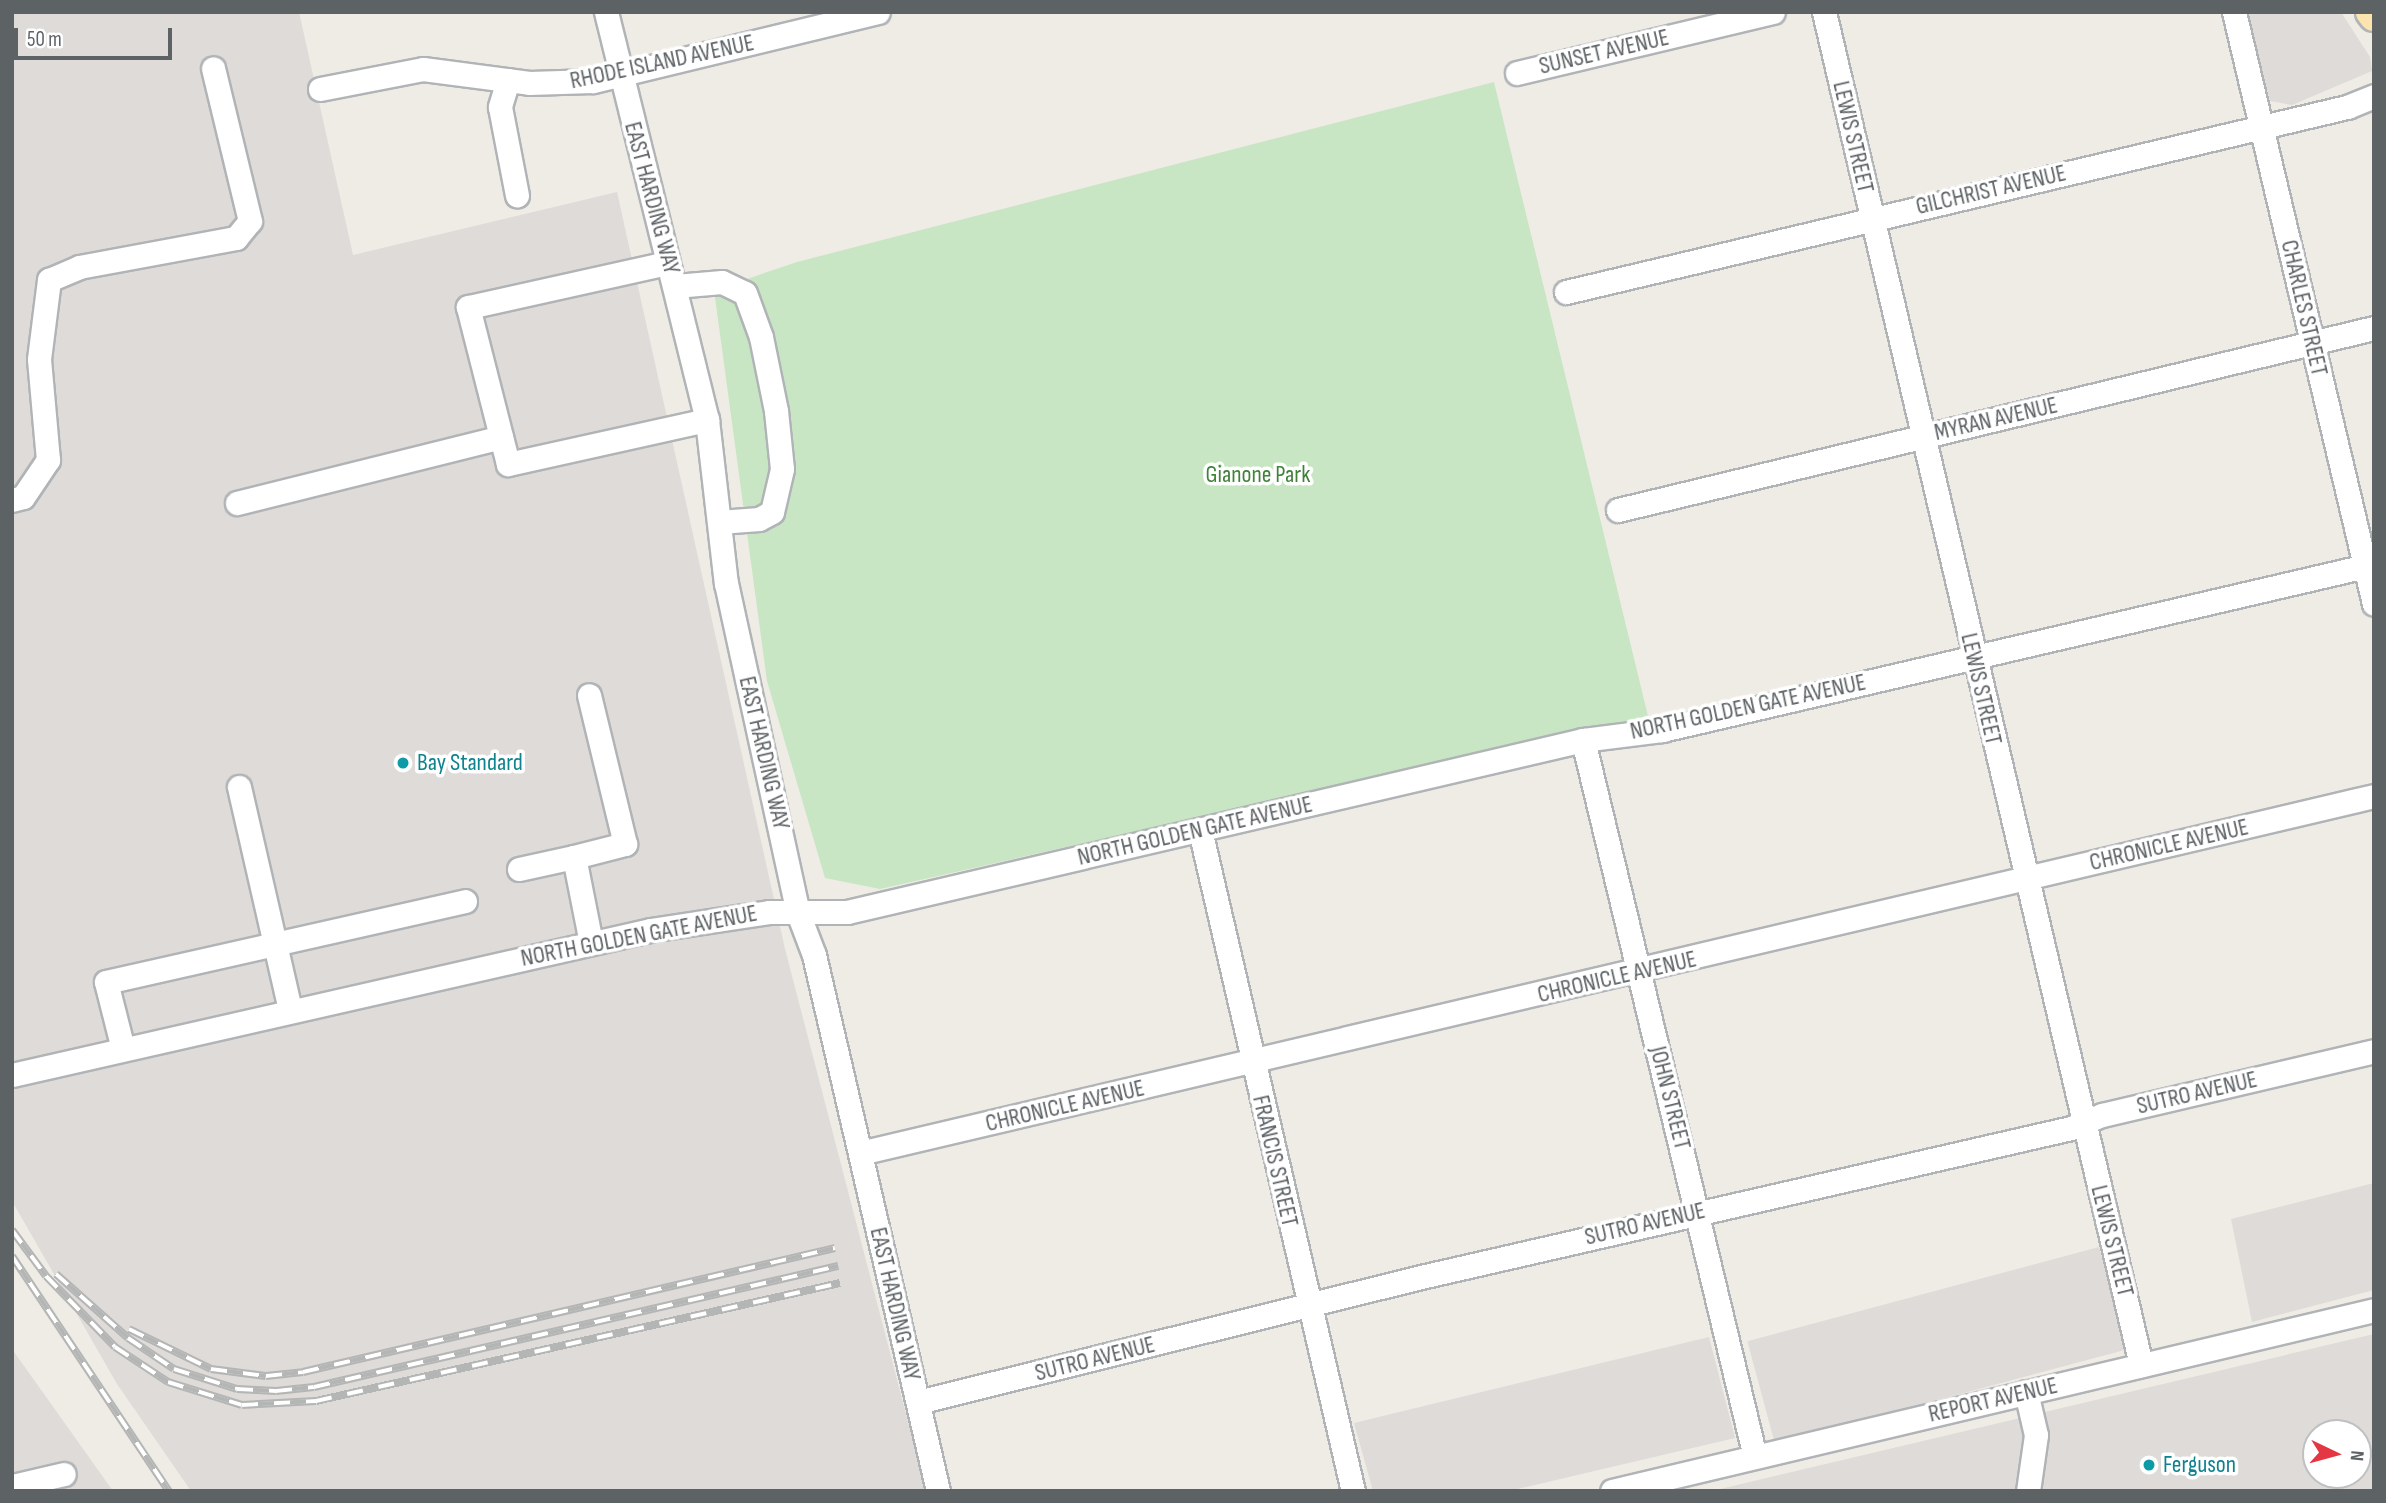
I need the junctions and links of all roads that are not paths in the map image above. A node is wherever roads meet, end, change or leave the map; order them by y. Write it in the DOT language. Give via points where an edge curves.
graph roads {
  1 [pos="606,12"];
  2 [pos="878,12"];
  3 [pos="1773,12"];
  4 [pos="1824,12"];
  5 [pos="2234,12"];
  6 [pos="213,68"];
  7 [pos="1517,73"];
  8 [pos="621,75"];
  9 [pos="508,80"];
  10 [pos="320,89"];
  11 [pos="2374,96"];
  12 [pos="2260,126"];
  13 [pos="517,195"];
  14 [pos="1872,220"];
  15 [pos="667,263"];
  16 [pos="675,286"];
  17 [pos="1566,292"];
  18 [pos="2374,328"];
  19 [pos="2312,344"];
  20 [pos="707,420"];
  21 [pos="1924,435"];
  22 [pos="501,437"];
  23 [pos="12,500"];
  24 [pos="237,503"];
  25 [pos="1618,510"];
  26 [pos="719,522"];
  27 [pos="2369,565"];
  28 [pos="2374,604"];
  29 [pos="1974,658"];
  30 [pos="589,695"];
  31 [pos="1583,740"];
  32 [pos="239,788"];
  33 [pos="2374,796"];
  34 [pos="1200,830"];
  35 [pos="574,856"];
  36 [pos="519,869"];
  37 [pos="2027,879"];
  38 [pos="465,901"];
  39 [pos="798,913"];
  40 [pos="591,943"];
  41 [pos="275,946"];
  42 [pos="1639,972"];
  43 [pos="290,1010"];
  44 [pos="123,1049"];
  45 [pos="2374,1051"];
  46 [pos="1252,1063"];
  47 [pos="12,1075"];
  48 [pos="2085,1122"];
  49 [pos="860,1153"];
  50 [pos="1698,1211"];
  51 [pos="1310,1306"];
  52 [pos="2374,1310"];
  53 [pos="2141,1365"];
  54 [pos="2026,1392"];
  55 [pos="918,1402"];
  56 [pos="1755,1457"];
  57 [pos="64,1474"];
  58 [pos="1668,1484"];
  59 [pos="12,1486"];
  60 [pos="938,1491"];
  61 [pos="1353,1491"];
  62 [pos="1612,1491"];
  63 [pos="2028,1491"];
  1 -- 8 [label="street, EAST HARDING WAY"];
  2 -- 8 [label="street, RHODE ISLAND AVENUE"];
  3 -- 7 [label="street, SUNSET AVENUE"];
  4 -- 14 [label="street, LEWIS STREET"];
  5 -- 12 [label="street, CHARLES STREET"];
  6 -- 23 [label="street" via="250,221 236,238 79,267 49,280 38,359 48,460 23,497"];
  8 -- 9 [label="street, RHODE ISLAND AVENUE" via="568,84"];
  8 -- 15 [label="street, EAST HARDING WAY"];
  9 -- 10 [label="street, RHODE ISLAND AVENUE" via="423,69"];
  9 -- 13 [label="street" via="500,107"];
  11 -- 12 [label="street, GILCHRIST AVENUE" via="2347,107"];
  12 -- 14 [label="street, GILCHRIST AVENUE"];
  12 -- 19 [label="street, CHARLES STREET"];
  14 -- 17 [label="street, GILCHRIST AVENUE"];
  14 -- 21 [label="street, LEWIS STREET"];
  15 -- 16 [label="street, EAST HARDING WAY"];
  15 -- 22 [label="street" via="468,307"];
  16 -- 20 [label="street, EAST HARDING WAY"];
  16 -- 26 [label="street" via="722,282 745,293 761,337 776,411 782,469 772,512 759,519"];
  18 -- 19 [label="street, MYRAN AVENUE"];
  19 -- 21 [label="street, MYRAN AVENUE"];
  19 -- 27 [label="street, CHARLES STREET"];
  20 -- 22 [label="street" via="508,464"];
  20 -- 26 [label="street, EAST HARDING WAY"];
  21 -- 25 [label="street, MYRAN AVENUE"];
  21 -- 29 [label="street, LEWIS STREET"];
  22 -- 24 [label="street"];
  26 -- 39 [label="street, EAST HARDING WAY" via="726,583"];
  27 -- 28 [label="street, CHARLES STREET"];
  27 -- 29 [label="street, NORTH GOLDEN GATE AVENUE"];
  29 -- 31 [label="street, NORTH GOLDEN GATE AVENUE" via="1662,730"];
  29 -- 37 [label="street, LEWIS STREET"];
  30 -- 35 [label="street" via="625,844"];
  31 -- 34 [label="street, NORTH GOLDEN GATE AVENUE"];
  31 -- 42 [label="street, JOHN STREET"];
  32 -- 41 [label="street"];
  33 -- 37 [label="street, CHRONICLE AVENUE"];
  34 -- 39 [label="street, NORTH GOLDEN GATE AVENUE" via="846,912"];
  34 -- 46 [label="street, FRANCIS STREET"];
  35 -- 36 [label="street"];
  35 -- 40 [label="street"];
  37 -- 42 [label="street, CHRONICLE AVENUE"];
  37 -- 48 [label="street, LEWIS STREET"];
  38 -- 41 [label="street"];
  39 -- 40 [label="street, NORTH GOLDEN GATE AVENUE" via="700,921"];
  39 -- 49 [label="street, EAST HARDING WAY" via="814,955"];
  40 -- 43 [label="street, NORTH GOLDEN GATE AVENUE"];
  41 -- 43 [label="street"];
  41 -- 44 [label="street" via="106,982"];
  42 -- 46 [label="street, CHRONICLE AVENUE"];
  42 -- 50 [label="street, JOHN STREET"];
  43 -- 44 [label="street, NORTH GOLDEN GATE AVENUE"];
  44 -- 47 [label="street, NORTH GOLDEN GATE AVENUE"];
  45 -- 48 [label="street, SUTRO AVENUE"];
  46 -- 49 [label="street, CHRONICLE AVENUE"];
  46 -- 51 [label="street, FRANCIS STREET"];
  48 -- 50 [label="street, SUTRO AVENUE"];
  48 -- 53 [label="street, LEWIS STREET"];
  49 -- 55 [label="street, EAST HARDING WAY"];
  50 -- 51 [label="street, SUTRO AVENUE"];
  50 -- 56 [label="street, JOHN STREET"];
  51 -- 55 [label="street, SUTRO AVENUE"];
  51 -- 61 [label="street, FRANCIS STREET"];
  52 -- 53 [label="street, REPORT AVENUE"];
  53 -- 54 [label="street, REPORT AVENUE"];
  54 -- 56 [label="street, REPORT AVENUE"];
  54 -- 63 [label="street" via="2036,1435"];
  55 -- 60 [label="street, EAST HARDING WAY"];
  56 -- 58 [label="street, REPORT AVENUE"];
  57 -- 59 [label="street"];
  58 -- 62 [label="street, REPORT AVENUE"];
}
